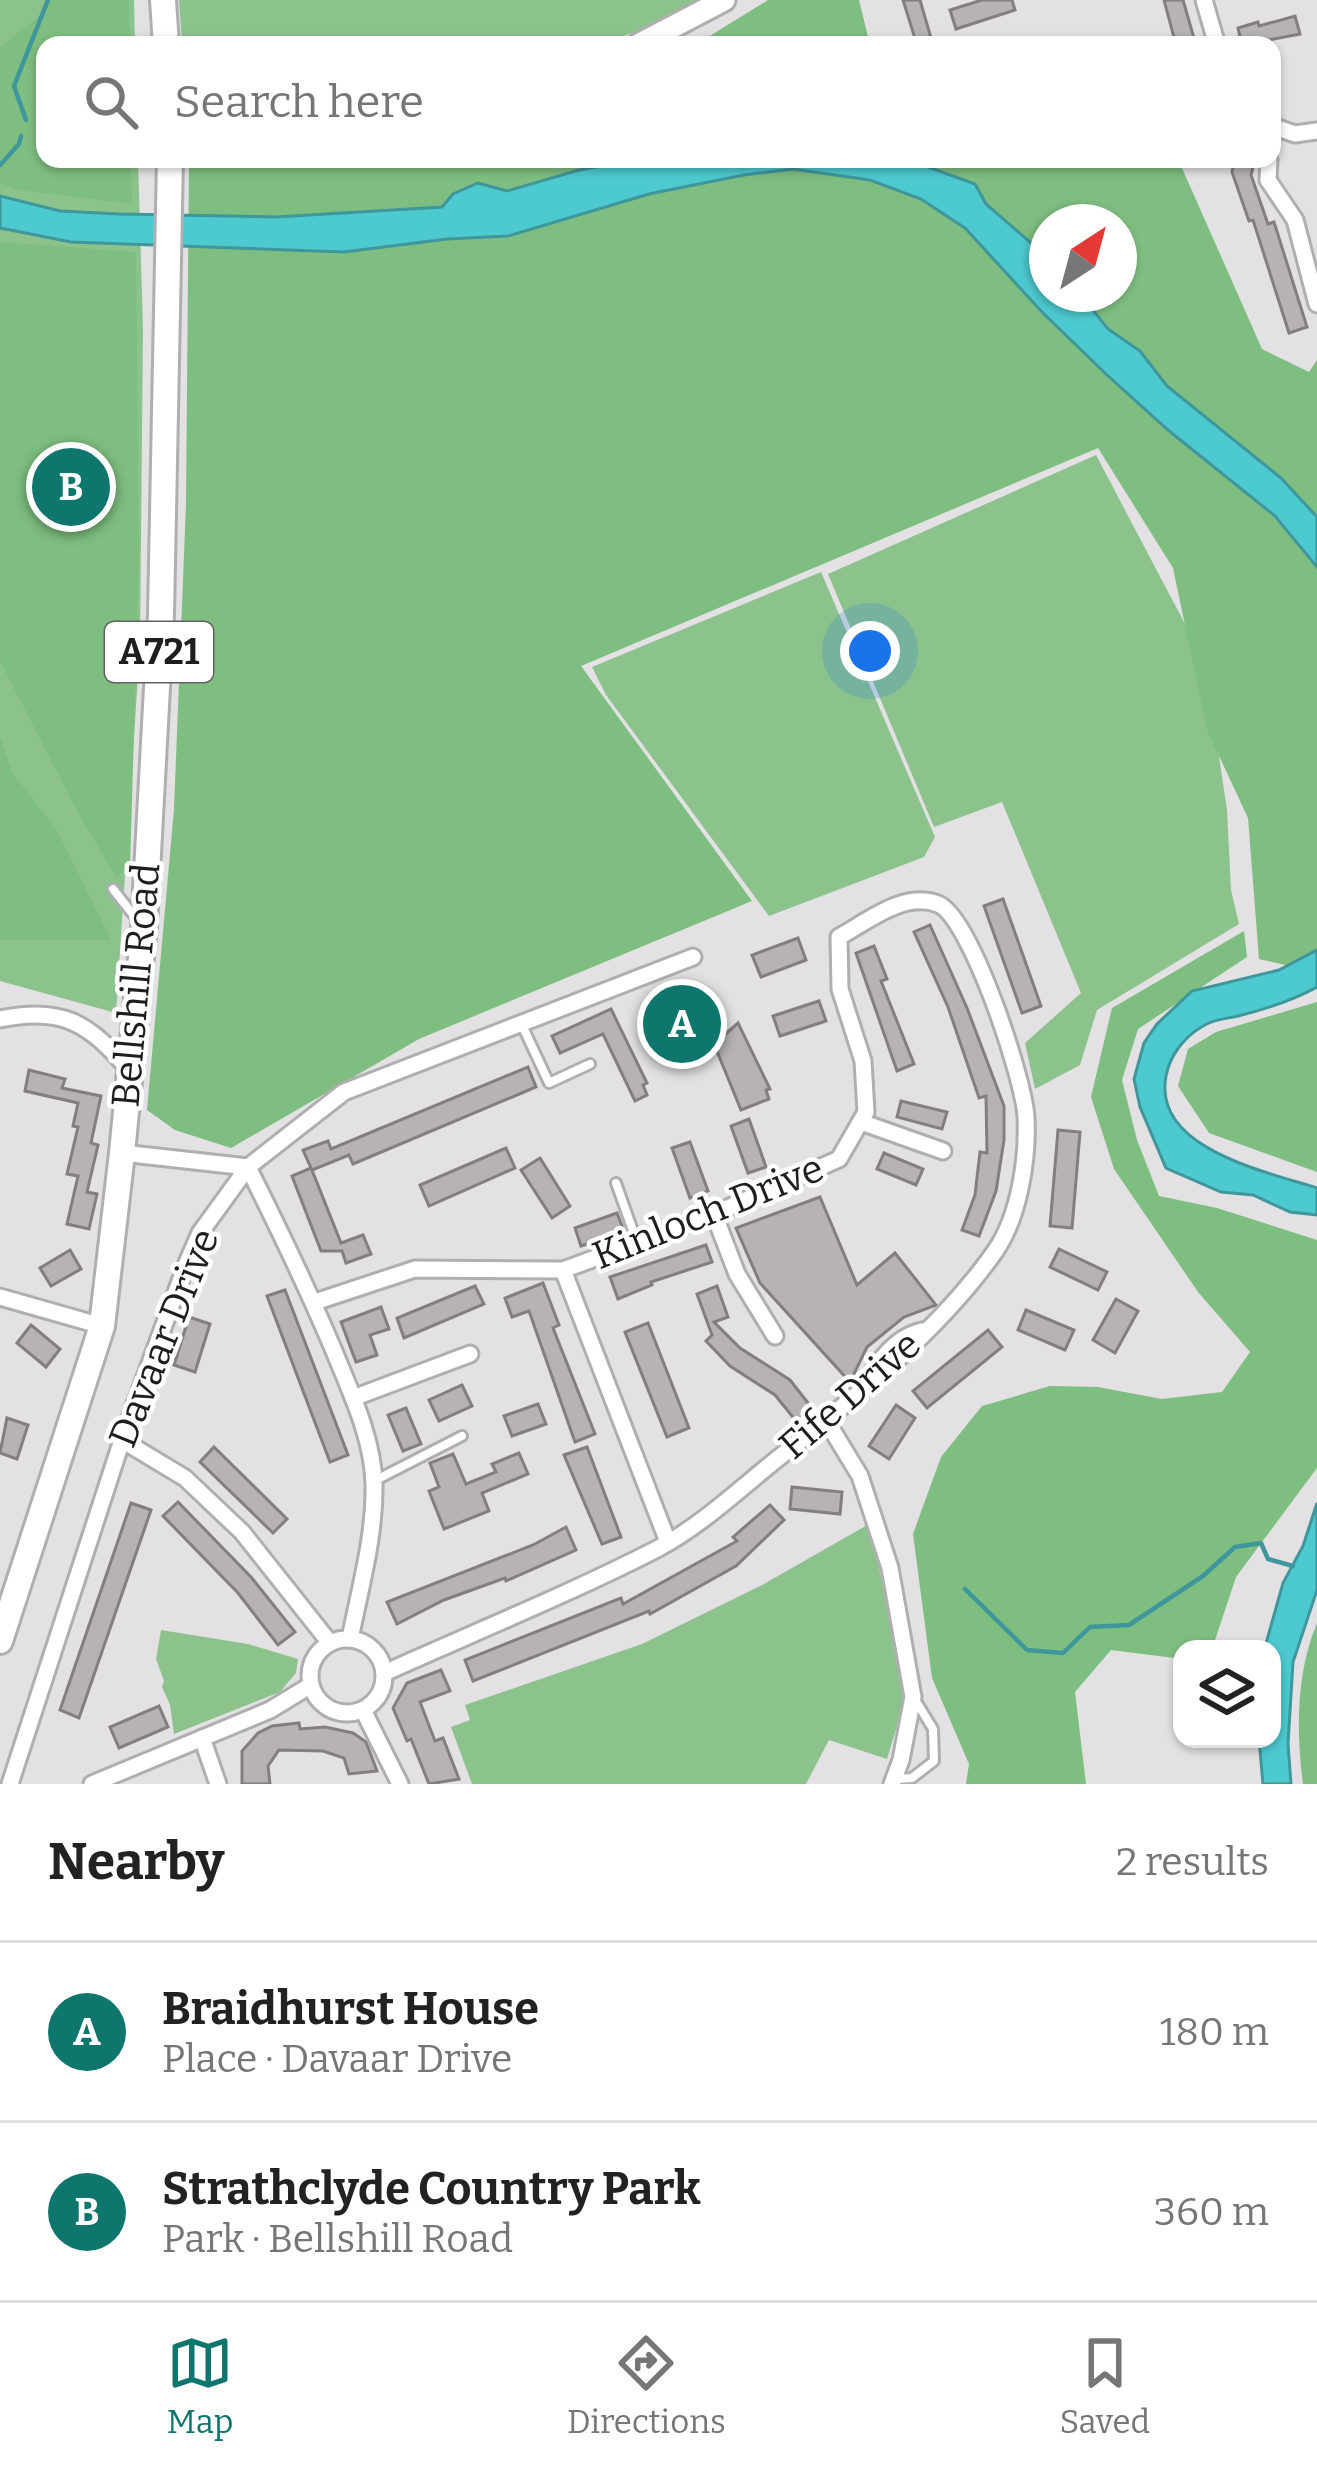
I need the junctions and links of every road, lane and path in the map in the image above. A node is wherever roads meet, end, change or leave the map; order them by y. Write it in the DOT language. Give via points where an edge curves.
graph roads {
  1 [pos="163,0"];
  2 [pos="724,0"];
  3 [pos="1204,0"];
  4 [pos="165,36"];
  5 [pos="655,36"];
  6 [pos="1214,36"];
  7 [pos="1281,129"];
  8 [pos="1317,131"];
  9 [pos="170,168"];
  10 [pos="1269,168"];
  11 [pos="1317,304"];
  12 [pos="112,889"];
  13 [pos="963,926"];
  14 [pos="144,927"];
  15 [pos="693,957"];
  16 [pos="0,1019"];
  17 [pos="521,1024"];
  18 [pos="590,1064"];
  19 [pos="129,1070"];
  20 [pos="861,1122"];
  21 [pos="943,1150"];
  22 [pos="122,1153"];
  23 [pos="248,1167"];
  24 [pos="616,1183"];
  25 [pos="714,1214"];
  26 [pos="637,1243"];
  27 [pos="563,1270"];
  28 [pos="0,1297"];
  29 [pos="315,1302"];
  30 [pos="102,1326"];
  31 [pos="775,1336"];
  32 [pos="470,1354"];
  33 [pos="353,1399"];
  34 [pos="826,1420"];
  35 [pos="462,1436"];
  36 [pos="122,1440"];
  37 [pos="374,1481"];
  38 [pos="668,1542"];
  39 [pos="350,1639"];
  40 [pos="0,1641"];
  41 [pos="330,1643"];
  42 [pos="384,1673"];
  43 [pos="311,1685"];
  44 [pos="913,1697"];
  45 [pos="363,1710"];
  46 [pos="202,1738"];
  47 [pos="893,1782"];
  48 [pos="10,1784"];
  49 [pos="92,1784"];
  50 [pos="218,1784"];
  51 [pos="400,1784"];
  1 -- 4 [label="main road"];
  2 -- 5 [label="street"];
  3 -- 6 [label="street"];
  7 -- 8 [label="street"];
  9 -- 14 [label="main road, Bellshill Road / A721" via="161,614"];
  10 -- 11 [label="street" via="1295,220"];
  12 -- 14 [label="lane"];
  13 -- 20 [label="street, Kinloch Drive" via="941,904 908,900 839,937 840,988 863,1061"];
  13 -- 34 [label="street, Fife Drive" via="1027,1116 1019,1191 1000,1245 959,1298"];
  14 -- 19 [label="main road, Bellshill Road / A721"];
  15 -- 17 [label="street, Davaar Drive"];
  16 -- 19 [label="street" via="58,1014 88,1030"];
  17 -- 18 [label="lane" via="549,1083"];
  17 -- 23 [label="street, Davaar Drive" via="344,1092"];
  19 -- 22 [label="main road, Bellshill Road / A721"];
  20 -- 21 [label="street"];
  20 -- 25 [label="street, Kinloch Drive" via="839,1159"];
  22 -- 23 [label="street"];
  22 -- 30 [label="main road, Bellshill Road / A721"];
  23 -- 29 [label="street"];
  23 -- 36 [label="street, Davaar Drive" via="200,1233"];
  24 -- 26 [label="lane"];
  25 -- 26 [label="street, Kinloch Drive"];
  25 -- 31 [label="street" via="737,1274"];
  26 -- 27 [label="street, Kinloch Drive"];
  27 -- 29 [label="street" via="416,1269"];
  27 -- 38 [label="street"];
  28 -- 30 [label="street"];
  29 -- 33 [label="street"];
  30 -- 40 [label="main road, Bellshill Road / A721"];
  32 -- 33 [label="street"];
  33 -- 37 [label="street"];
  34 -- 38 [label="street, Fife Drive"];
  34 -- 44 [label="street" via="860,1476 890,1568"];
  35 -- 37 [label="lane"];
  36 -- 41 [label="street" via="185,1478 242,1532"];
  36 -- 48 [label="street, Davaar Drive"];
  37 -- 39 [label="street"];
  38 -- 42 [label="street, Fife Drive"];
  39 -- 41 [label="street"];
  39 -- 42 [label="street" via="374,1651"];
  41 -- 43 [label="street" via="311,1666"];
  42 -- 45 [label="street" via="377,1698"];
  43 -- 45 [label="street" via="331,1710"];
  43 -- 46 [label="street"];
  44 -- 47 [label="street"];
  44 -- 47 [label="lane" via="933,1730 934,1761"];
  45 -- 51 [label="street"];
  46 -- 49 [label="street"];
  46 -- 50 [label="street"];
}
